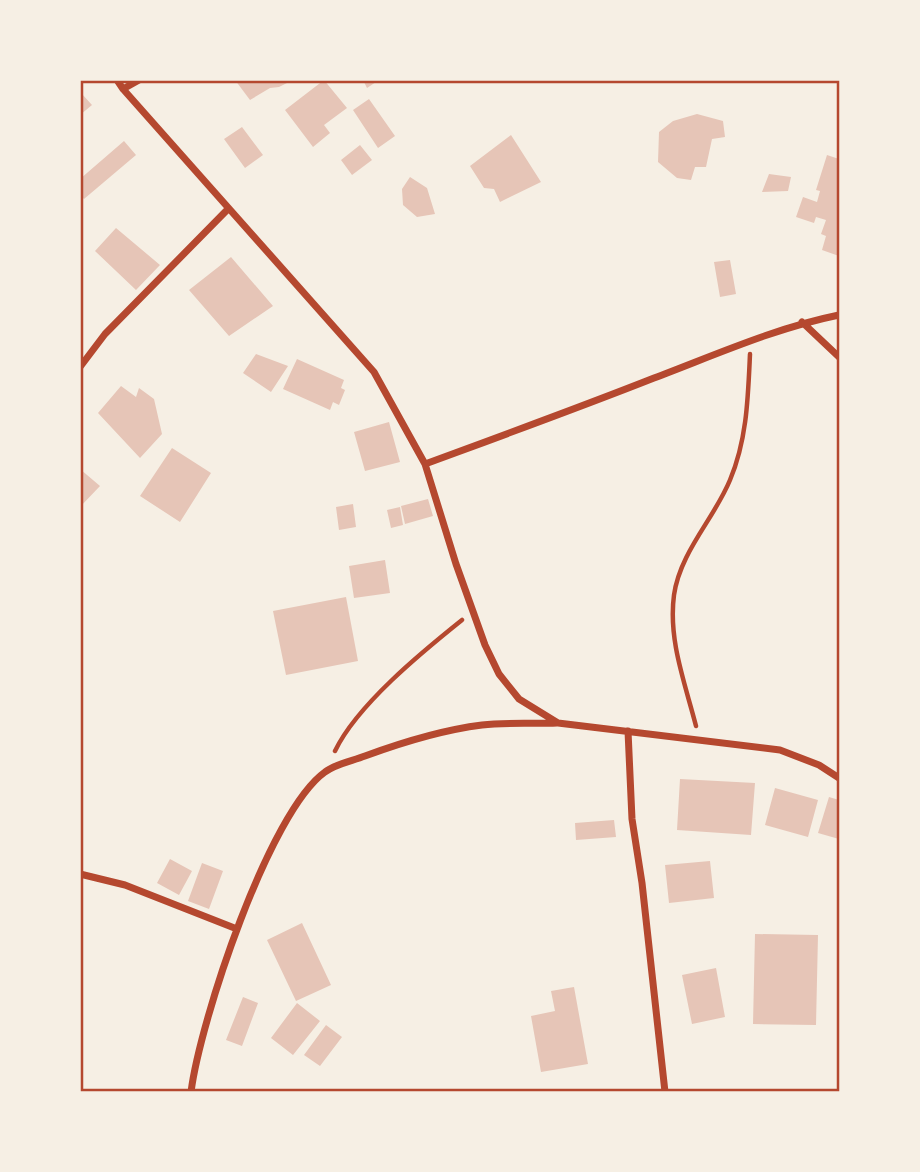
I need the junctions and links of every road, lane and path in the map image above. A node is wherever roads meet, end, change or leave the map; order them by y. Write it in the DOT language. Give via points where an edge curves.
graph roads {
  1 [pos="117,80"];
  2 [pos="139,80"];
  3 [pos="122,89"];
  4 [pos="228,209"];
  5 [pos="839,315"];
  6 [pos="802,322"];
  7 [pos="750,340"];
  8 [pos="839,357"];
  9 [pos="80,367"];
  10 [pos="425,464"];
  11 [pos="473,612"];
  12 [pos="558,723"];
  13 [pos="628,731"];
  14 [pos="700,740"];
  15 [pos="326,771"];
  16 [pos="839,778"];
  17 [pos="80,874"];
  18 [pos="237,929"];
  19 [pos="191,1091"];
  20 [pos="665,1091"];
  1 -- 3 [label="street"];
  2 -- 3 [label="street"];
  3 -- 4 [label="street"];
  4 -- 9 [label="street" via="104,334"];
  4 -- 10 [label="street" via="374,372"];
  5 -- 6 [label="street"];
  6 -- 7 [label="street"];
  6 -- 8 [label="street"];
  7 -- 10 [label="street"];
  7 -- 14 [label="path" via="747,417 730,480 688,554 674,594 673,641"];
  10 -- 11 [label="street"];
  11 -- 12 [label="street" via="499,674 519,699"];
  11 -- 15 [label="path" via="416,656 365,710 342,738"];
  12 -- 13 [label="street"];
  12 -- 15 [label="street" via="483,725 412,739"];
  13 -- 14 [label="street"];
  13 -- 20 [label="street" via="632,819"];
  14 -- 16 [label="street" via="780,750"];
  15 -- 18 [label="street" via="306,790 283,824"];
  17 -- 18 [label="street" via="125,885"];
  18 -- 19 [label="street"];
}
